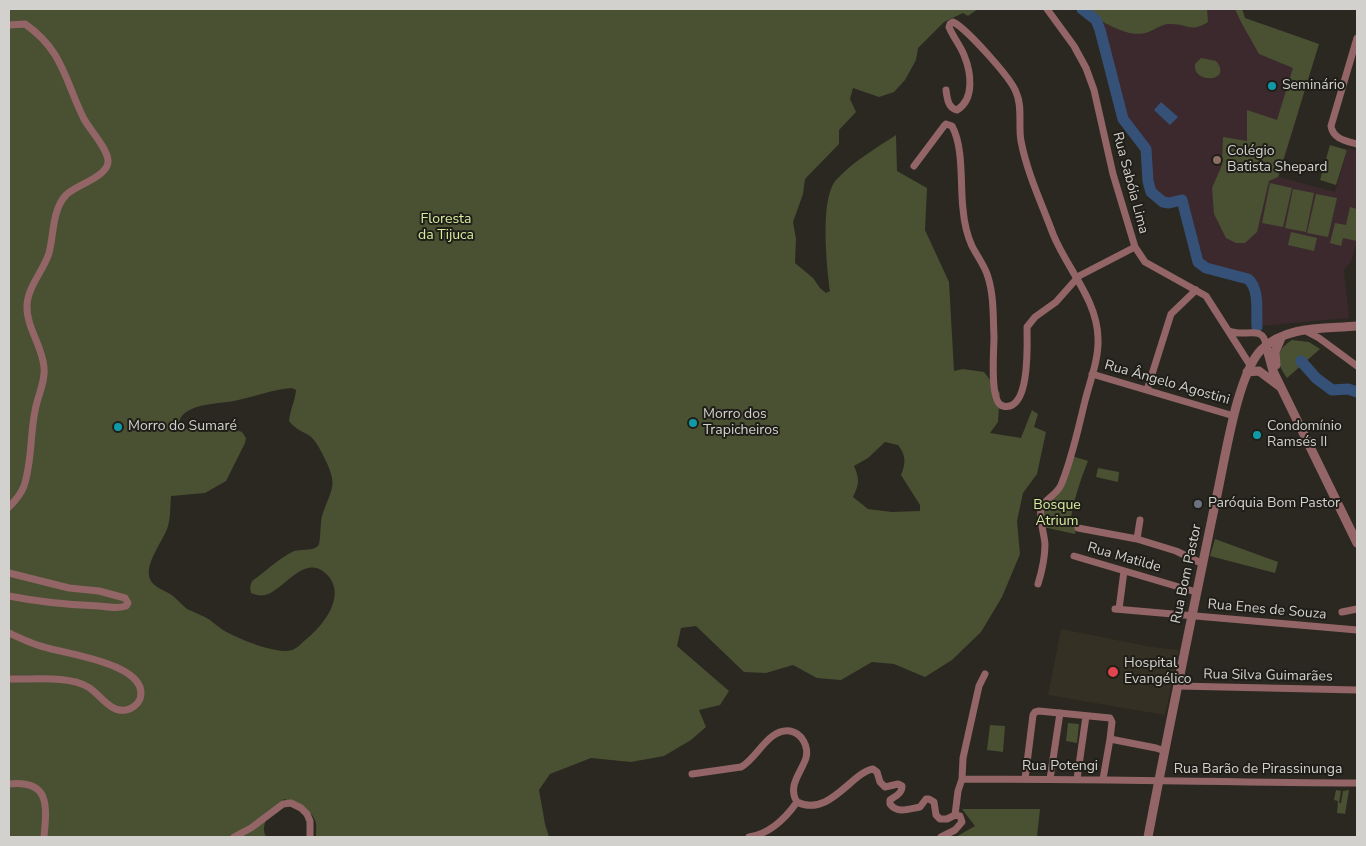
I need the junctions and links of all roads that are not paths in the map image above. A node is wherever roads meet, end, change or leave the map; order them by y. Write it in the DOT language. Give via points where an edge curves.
graph roads {
  1 [pos="1047,9"];
  2 [pos="9,25"];
  3 [pos="1357,38"];
  4 [pos="946,90"];
  5 [pos="1357,144"];
  6 [pos="914,166"];
  7 [pos="1135,247"];
  8 [pos="1076,280"];
  9 [pos="1196,290"];
  10 [pos="1357,326"];
  11 [pos="1304,330"];
  12 [pos="1229,331"];
  13 [pos="1285,335"];
  14 [pos="1266,345"];
  15 [pos="1357,366"];
  16 [pos="1249,368"];
  17 [pos="1092,374"];
  18 [pos="1147,390"];
  19 [pos="1284,392"];
  20 [pos="1234,416"];
  21 [pos="9,507"];
  22 [pos="1140,520"];
  23 [pos="1078,528"];
  24 [pos="1137,540"];
  25 [pos="1357,543"];
  26 [pos="1074,556"];
  27 [pos="1203,564"];
  28 [pos="1124,571"];
  29 [pos="9,573"];
  30 [pos="1038,584"];
  31 [pos="1196,592"];
  32 [pos="9,596"];
  33 [pos="1357,609"];
  34 [pos="1342,612"];
  35 [pos="1191,616"];
  36 [pos="1357,630"];
  37 [pos="9,633"];
  38 [pos="985,674"];
  39 [pos="9,679"];
  40 [pos="1178,686"];
  41 [pos="1357,690"];
  42 [pos="1060,713"];
  43 [pos="1086,716"];
  44 [pos="1110,739"];
  45 [pos="1165,751"];
  46 [pos="692,774"];
  47 [pos="962,779"];
  48 [pos="1025,779"];
  49 [pos="1050,779"];
  50 [pos="1077,779"];
  51 [pos="1103,779"];
  52 [pos="1158,782"];
  53 [pos="1357,783"];
  54 [pos="9,784"];
  55 [pos="797,802"];
  56 [pos="955,815"];
  57 [pos="44,837"];
  58 [pos="234,837"];
  59 [pos="310,837"];
  60 [pos="749,837"];
  61 [pos="942,837"];
  62 [pos="1148,837"];
  1 -- 7 [label="street, Rua Sabóia Lima" via="1074,46 1094,90 1113,174"];
  2 -- 21 [label="street" via="25,24 44,40 63,66 84,118 108,156 105,170 60,202 49,253 27,303 28,317 44,368 43,380 35,410 24,488"];
  3 -- 5 [label="street" via="1331,126 1334,135"];
  4 -- 8 [label="street" via="949,104 957,110 965,101 970,84 964,54 950,27 953,22 988,56 1017,93 1024,155 1054,236"];
  6 -- 8 [label="street" via="944,126 952,126 958,151 965,223 971,244 988,275 992,296 993,383 1000,405 1012,405 1022,389 1030,322 1056,302"];
  7 -- 8 [label="street"];
  7 -- 9 [label="street, Rua Sabóia Lima" via="1146,262"];
  8 -- 17 [label="street" via="1092,305 1096,321 1098,339"];
  9 -- 12 [label="street, Rua Sabóia Lima" via="1206,296"];
  9 -- 18 [label="street" via="1170,314"];
  10 -- 11 [label="street, Rua Bom Pastor"];
  11 -- 13 [label="street, Rua Bom Pastor"];
  11 -- 15 [label="street"];
  12 -- 14 [label="street" via="1261,334"];
  12 -- 16 [label="street, Rua Sabóia Lima"];
  13 -- 14 [label="street, Rua Bom Pastor"];
  13 -- 19 [label="street" via="1275,352"];
  14 -- 16 [label="street, Rua Bom Pastor"];
  14 -- 19 [label="street" via="1273,371"];
  16 -- 19 [label="street" via="1263,373"];
  16 -- 20 [label="street, Rua Bom Pastor"];
  17 -- 18 [label="street, Rua Ângelo Agostini"];
  17 -- 30 [label="street" via="1060,487 1041,507 1045,545 1044,566"];
  18 -- 20 [label="street, Rua Ângelo Agostini"];
  19 -- 25 [label="street"];
  20 -- 27 [label="street, Rua Bom Pastor"];
  22 -- 24 [label="street"];
  23 -- 24 [label="street"];
  24 -- 27 [label="street" via="1176,551"];
  26 -- 28 [label="street, Rua Matilde"];
  27 -- 31 [label="street, Rua Bom Pastor"];
  28 -- 31 [label="street, Rua Matilde"];
  28 -- 35 [label="street, Rua Enes de Souza" via="1117,609"];
  29 -- 32 [label="street" via="69,588 106,593 125,598 128,603 118,608 83,606"];
  31 -- 35 [label="street, Rua Bom Pastor"];
  33 -- 34 [label="street"];
  35 -- 36 [label="street, Rua Enes de Souza"];
  35 -- 40 [label="street, Rua Bom Pastor"];
  37 -- 39 [label="street" via="45,648 114,666 139,682 142,689 140,700 134,707 119,710 80,683"];
  38 -- 47 [label="street" via="965,750"];
  40 -- 41 [label="street, Rua Silva Guimarães"];
  40 -- 45 [label="street, Rua Bom Pastor"];
  42 -- 43 [label="street"];
  42 -- 48 [label="street" via="1035,712"];
  42 -- 49 [label="street"];
  43 -- 44 [label="street" via="1112,719"];
  43 -- 50 [label="street"];
  44 -- 45 [label="street"];
  44 -- 51 [label="street"];
  45 -- 52 [label="street, Rua Bom Pastor"];
  46 -- 55 [label="street" via="741,767 768,740 787,731 793,732 799,735 806,748 806,758 794,780"];
  47 -- 48 [label="street, Rua Potengi"];
  47 -- 56 [label="street"];
  48 -- 49 [label="street, Rua Potengi"];
  49 -- 50 [label="street, Rua Potengi"];
  50 -- 51 [label="street, Rua Potengi"];
  51 -- 52 [label="street, Rua Potengi"];
  52 -- 53 [label="street, Rua Barão de Pirassinunga"];
  52 -- 62 [label="street, Rua Bom Pastor"];
  54 -- 57 [label="street" via="31,785 42,794 46,802"];
  55 -- 56 [label="street" via="805,805 821,803 873,769 885,787 902,786 899,794 890,800 894,808 920,807 929,798 934,802 940,819"];
  55 -- 60 [label="street" via="774,827"];
  56 -- 61 [label="street" via="962,819 959,826"];
  58 -- 59 [label="street" via="283,804 291,803 307,814"];
}
